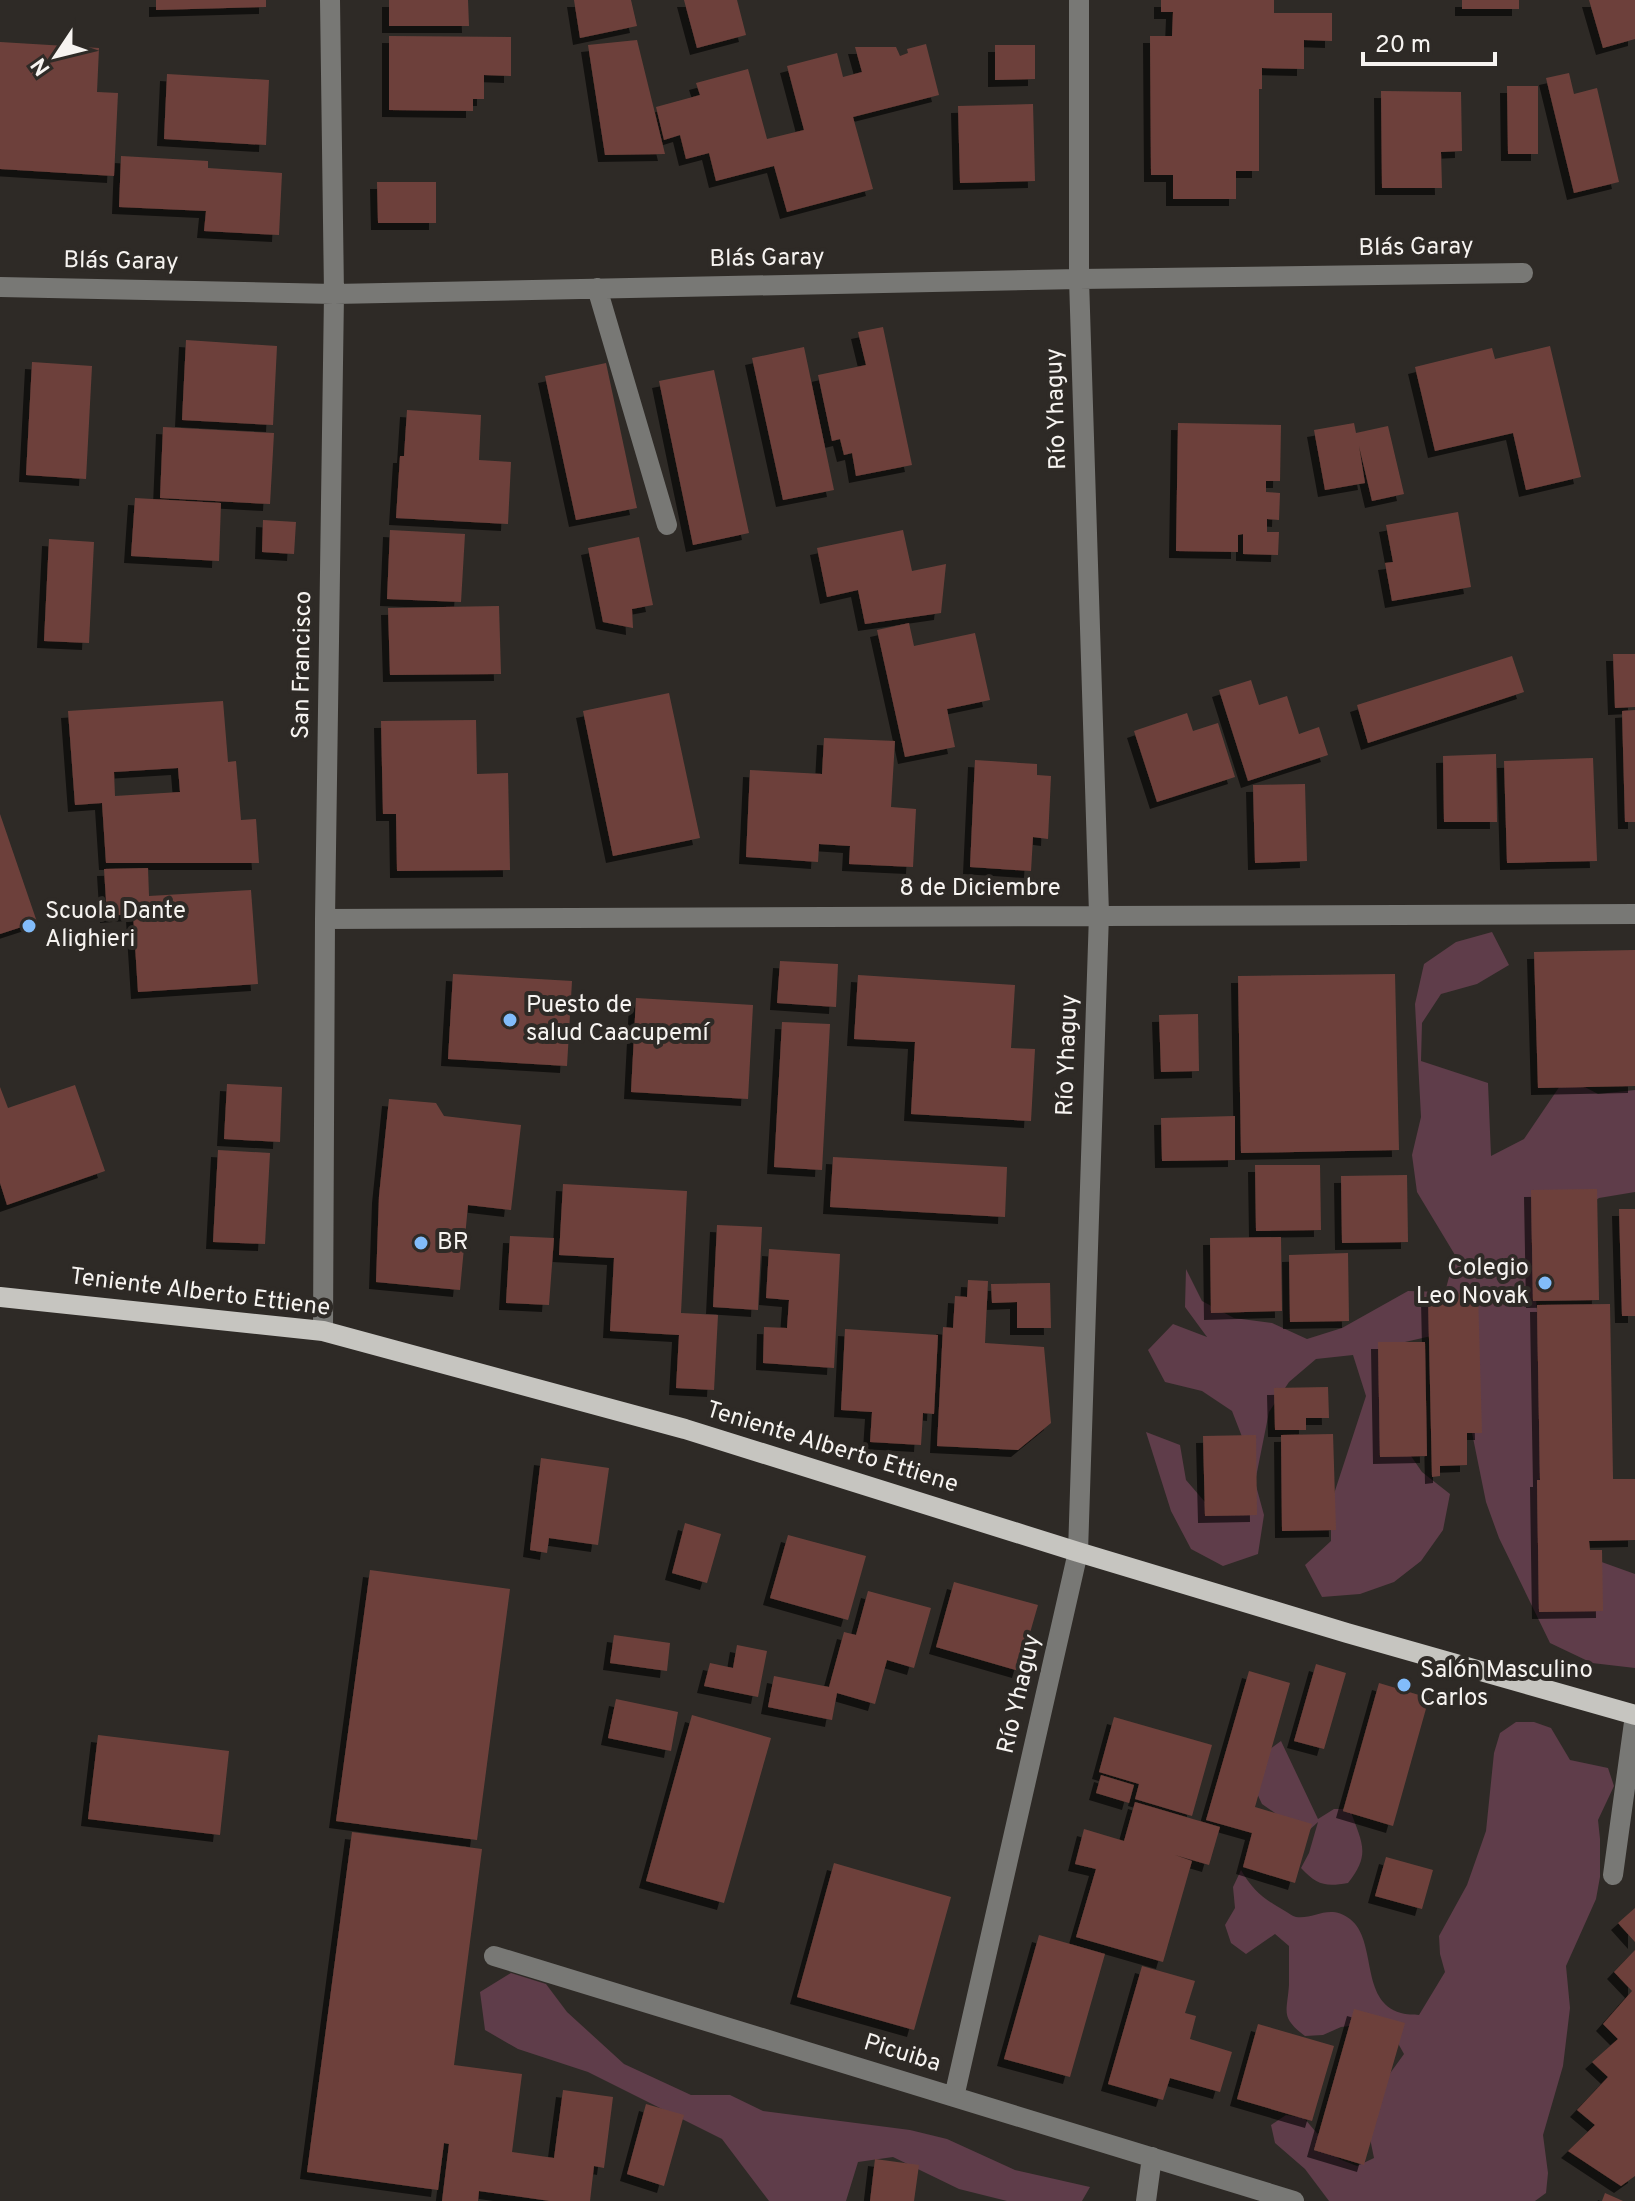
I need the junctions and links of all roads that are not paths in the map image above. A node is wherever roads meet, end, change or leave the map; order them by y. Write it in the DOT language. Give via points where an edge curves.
graph roads {
  1 [pos="330,0"];
  2 [pos="1079,0"];
  3 [pos="1523,273"];
  4 [pos="1079,279"];
  5 [pos="7,286"];
  6 [pos="597,288"];
  7 [pos="334,294"];
  8 [pos="667,525"];
  9 [pos="1099,914"];
  10 [pos="1635,914"];
  11 [pos="325,919"];
  12 [pos="0,1297"];
  13 [pos="323,1331"];
  14 [pos="1078,1552"];
  15 [pos="1635,1715"];
  16 [pos="1613,1875"];
  17 [pos="494,1956"];
  18 [pos="954,2097"];
  19 [pos="1152,2157"];
  20 [pos="1146,2201"];
  21 [pos="1294,2201"];
  1 -- 7 [label="street, San Francisco"];
  2 -- 4 [label="street, Río Yhaguy"];
  3 -- 4 [label="street, Blás Garay"];
  4 -- 6 [label="street, Blás Garay"];
  4 -- 9 [label="street, Río Yhaguy"];
  5 -- 7 [label="street, Blás Garay"];
  6 -- 7 [label="street, Blás Garay"];
  6 -- 8 [label="street"];
  7 -- 11 [label="street, San Francisco"];
  9 -- 10 [label="street, 8 de Diciembre"];
  9 -- 11 [label="street, 8 de Diciembre"];
  9 -- 14 [label="street, Río Yhaguy"];
  11 -- 13 [label="street, San Francisco"];
  12 -- 13 [label="main road, Teniente Alberto Ettiene"];
  13 -- 14 [label="main road, Teniente Alberto Ettiene" via="685,1429"];
  14 -- 15 [label="main road, Teniente Alberto Ettiene"];
  14 -- 18 [label="street, Río Yhaguy"];
  15 -- 16 [label="street"];
  17 -- 18 [label="street, Picuiba"];
  18 -- 19 [label="street, Picuiba"];
  19 -- 20 [label="street"];
  19 -- 21 [label="street, Picuiba"];
}
